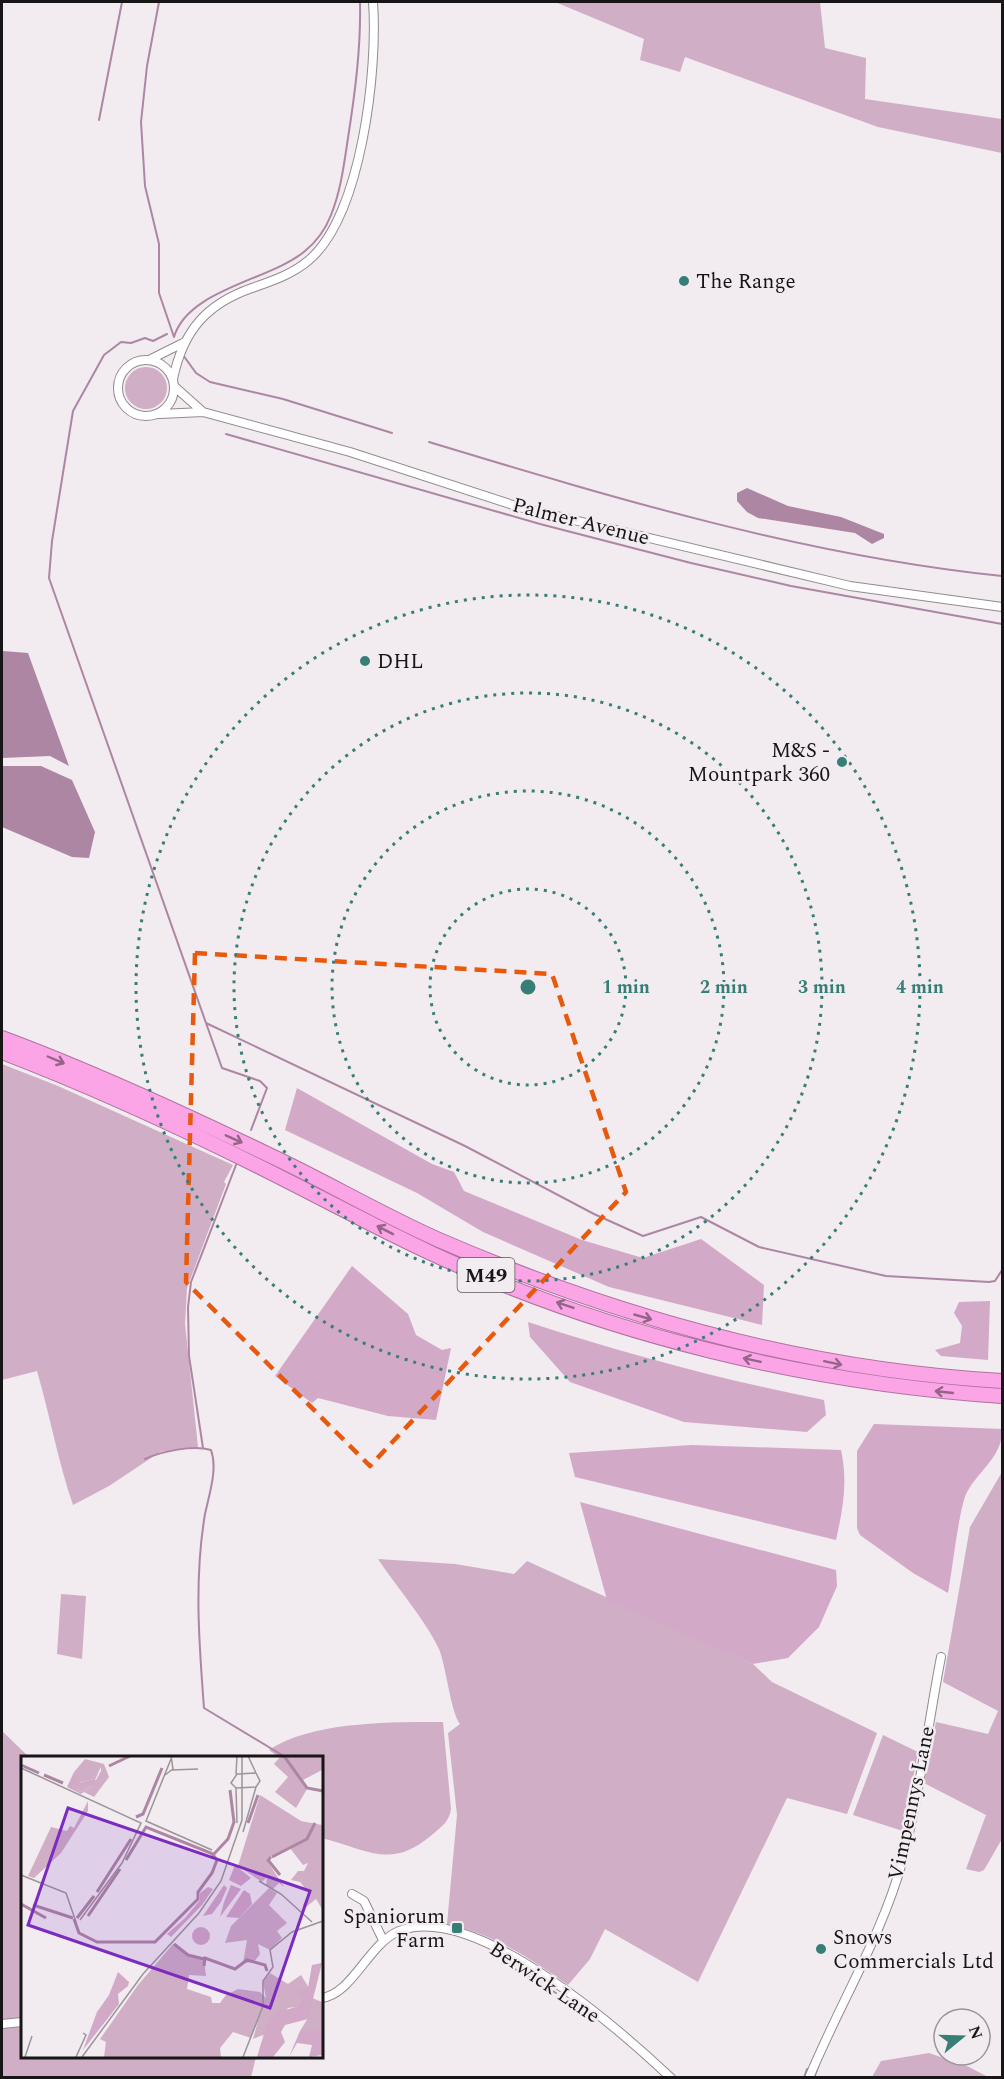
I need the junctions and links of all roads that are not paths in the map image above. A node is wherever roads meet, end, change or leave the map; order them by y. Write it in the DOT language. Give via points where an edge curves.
graph roads {
  1 [pos="373,2"];
  2 [pos="183,343"];
  3 [pos="148,360"];
  4 [pos="174,383"];
  5 [pos="203,412"];
  6 [pos="157,414"];
  7 [pos="1002,607"];
  8 [pos="2,1038"];
  9 [pos="2,1052"];
  10 [pos="1002,1381"];
  11 [pos="1002,1396"];
  12 [pos="941,1657"];
  13 [pos="352,1894"];
  14 [pos="383,1940"];
  15 [pos="322,1998"];
  16 [pos="21,2022"];
  17 [pos="2,2024"];
  18 [pos="671,2078"];
  19 [pos="809,2078"];
  1 -- 2 [label="street" via="372,83 349,194 337,225 307,262 272,281 229,297 205,315"];
  2 -- 3 [label="street"];
  2 -- 4 [label="street"];
  3 -- 4 [label="street" via="164,366"];
  3 -- 6 [label="street" via="128,367 121,376 119,394 123,404 135,414"];
  4 -- 5 [label="street, Palmer Avenue"];
  4 -- 6 [label="street" via="171,402"];
  5 -- 6 [label="street"];
  5 -- 7 [label="street, Palmer Avenue" via="350,452 519,507 713,555 850,586"];
  8 -- 10 [label="highway, M49, one-way" via="267,1154 437,1239 541,1282 722,1339 840,1364 941,1378"];
  11 -- 9 [label="highway, M49, one-way" via="840,1378 722,1353 630,1328 435,1255 251,1163"];
  12 -- 19 [label="street, Vimpennys Lane" via="903,1859 878,1929 831,2023"];
  13 -- 14 [label="street" via="364,1901"];
  14 -- 15 [label="street, Berwick Lane" via="340,1990"];
  14 -- 18 [label="street, Berwick Lane" via="426,1926 482,1940 566,1992 638,2047"];
  16 -- 17 [label="street"];
}
